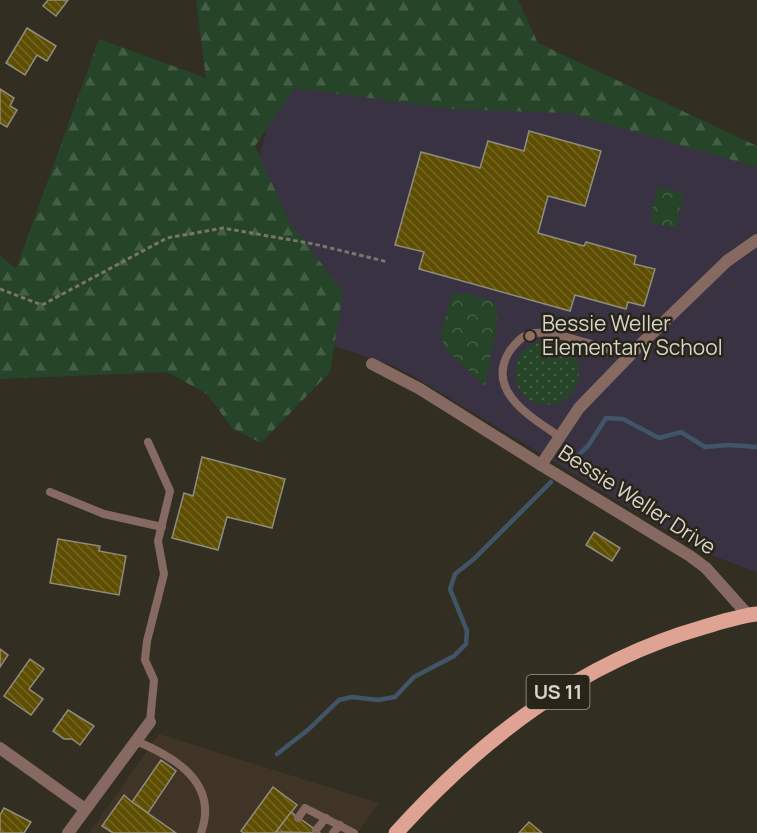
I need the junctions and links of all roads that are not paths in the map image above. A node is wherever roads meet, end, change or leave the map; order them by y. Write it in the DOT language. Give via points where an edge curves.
graph roads {
  1 [pos="757,240"];
  2 [pos="628,356"];
  3 [pos="372,364"];
  4 [pos="560,437"];
  5 [pos="148,442"];
  6 [pos="541,465"];
  7 [pos="50,492"];
  8 [pos="162,527"];
  9 [pos="752,614"];
  10 [pos="150,722"];
  11 [pos="136,741"];
  12 [pos="0,748"];
  13 [pos="86,809"];
  14 [pos="298,818"];
  15 [pos="326,818"];
  16 [pos="340,825"];
  17 [pos="316,830"];
  18 [pos="72,832"];
  19 [pos="201,833"];
  20 [pos="333,833"];
  21 [pos="354,833"];
  22 [pos="396,833"];
  1 -- 2 [label="street, Bessie Weller Drive" via="727,261"];
  2 -- 4 [label="street, Bessie Weller Drive" via="579,408"];
  2 -- 4 [label="lane" via="549,334 530,334 515,343 503,373 507,392 515,406"];
  3 -- 6 [label="street" via="420,389"];
  4 -- 6 [label="street, Bessie Weller Drive"];
  5 -- 8 [label="lane" via="170,491"];
  6 -- 9 [label="street, Bessie Weller Drive" via="690,556"];
  7 -- 8 [label="lane" via="104,514"];
  8 -- 10 [label="lane" via="158,541 164,574 146,651 154,680"];
  9 -- 22 [label="main road, US 11" via="652,644 580,678 496,735"];
  10 -- 11 [label="street"];
  11 -- 13 [label="street"];
  11 -- 19 [label="lane" via="166,754 194,779 204,800"];
  12 -- 13 [label="street"];
  13 -- 18 [label="street"];
  14 -- 15 [label="lane" via="305,808"];
  15 -- 16 [label="lane"];
  15 -- 17 [label="lane"];
  16 -- 20 [label="lane"];
  16 -- 21 [label="lane"];
}
